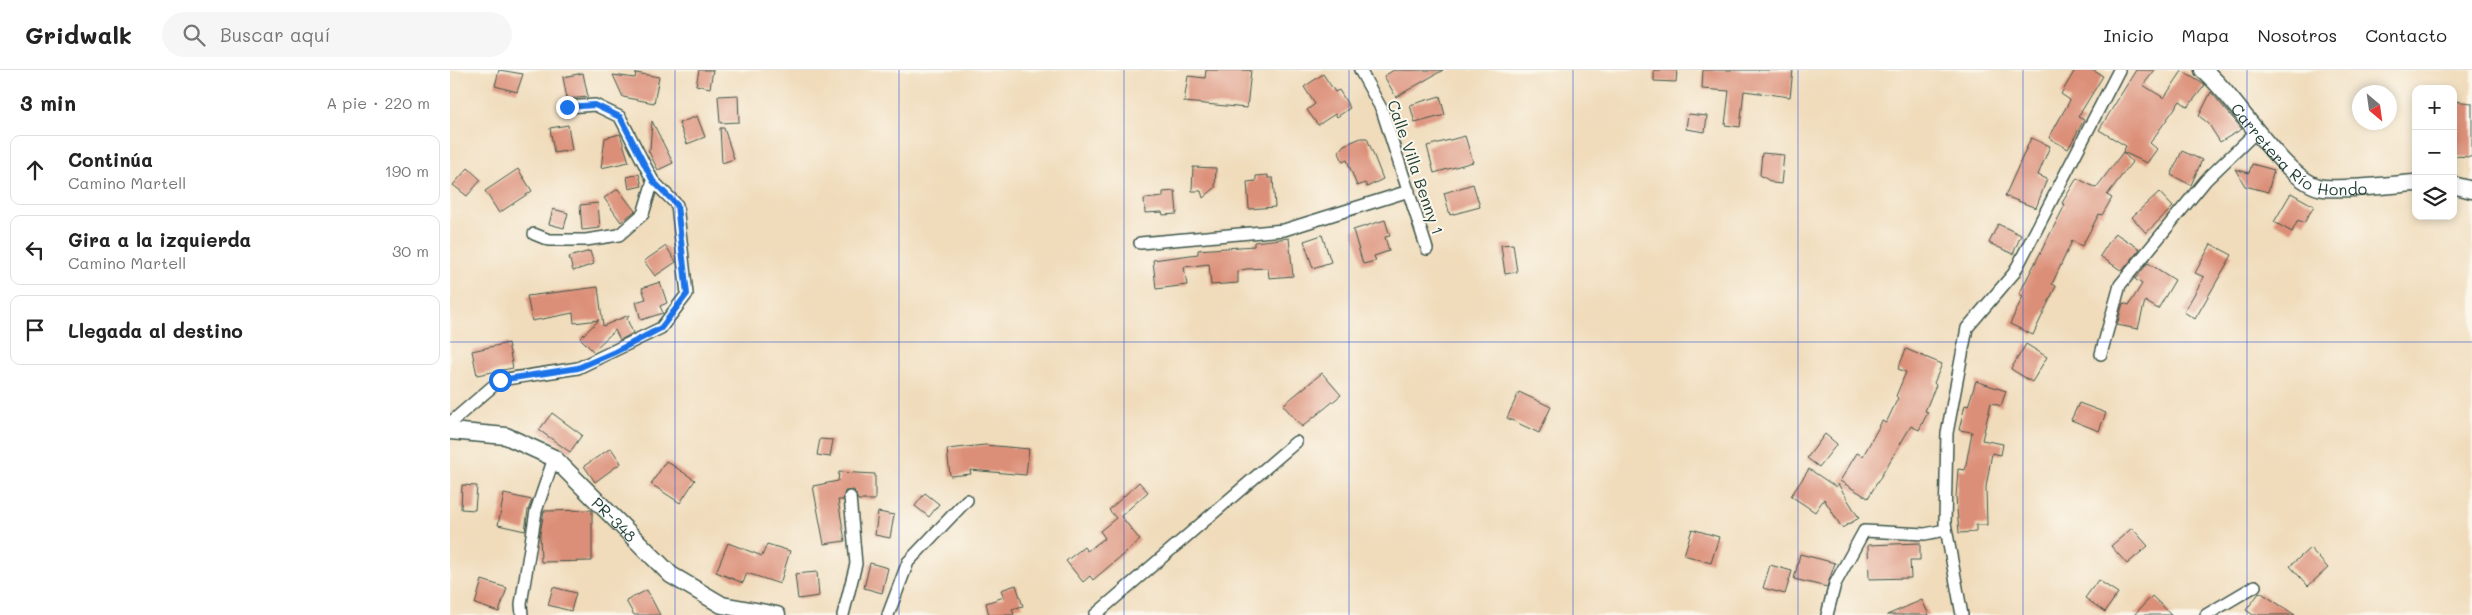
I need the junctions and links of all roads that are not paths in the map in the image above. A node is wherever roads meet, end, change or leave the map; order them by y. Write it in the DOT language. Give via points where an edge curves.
graph roads {
  1 [pos="1360,70"];
  2 [pos="2119,70"];
  3 [pos="2203,70"];
  4 [pos="567,107"];
  5 [pos="2256,132"];
  6 [pos="653,181"];
  7 [pos="2412,183"];
  8 [pos="2457,186"];
  9 [pos="2472,190"];
  10 [pos="1409,191"];
  11 [pos="534,234"];
  12 [pos="1140,243"];
  13 [pos="1427,249"];
  14 [pos="2101,354"];
  15 [pos="450,423"];
  16 [pos="450,432"];
  17 [pos="1296,442"];
  18 [pos="554,458"];
  19 [pos="850,497"];
  20 [pos="967,500"];
  21 [pos="1945,530"];
  22 [pos="2255,586"];
  23 [pos="722,610"];
  24 [pos="522,615"];
  25 [pos="771,615"];
  26 [pos="776,615"];
  27 [pos="843,615"];
  28 [pos="888,615"];
  29 [pos="1096,615"];
  30 [pos="1827,615"];
  31 [pos="1962,615"];
  32 [pos="2206,615"];
  1 -- 10 [label="street, Calle Villa Benny 1" via="1382,110"];
  2 -- 21 [label="street" via="2014,273 1967,328 1947,434"];
  3 -- 5 [label="street, Carretera Río Hondo"];
  4 -- 6 [label="street" via="595,105 620,117"];
  5 -- 7 [label="street, Carretera Río Hondo" via="2301,178 2322,188"];
  5 -- 14 [label="street" via="2206,180 2120,285"];
  6 -- 11 [label="street" via="643,214 619,235 586,240 549,240"];
  6 -- 15 [label="street" via="677,205 687,294 661,328 578,368 500,380"];
  8 -- 9 [label="street"];
  10 -- 12 [label="street" via="1284,230"];
  10 -- 13 [label="street, Calle Villa Benny 1"];
  16 -- 18 [label="street, PR-348 / PR-348" via="506,436"];
  17 -- 29 [label="street"];
  18 -- 23 [label="street, PR-348 / PR-348" via="671,575"];
  18 -- 24 [label="street" via="536,511"];
  19 -- 27 [label="street" via="856,564"];
  20 -- 28 [label="street" via="908,562"];
  21 -- 30 [label="street" via="1925,534 1864,531 1835,584"];
  21 -- 31 [label="street"];
  22 -- 32 [label="street"];
  23 -- 25 [label="street, PR-348 / PR-348"];
  25 -- 26 [label="street, PR-348 / PR-348"];
}
